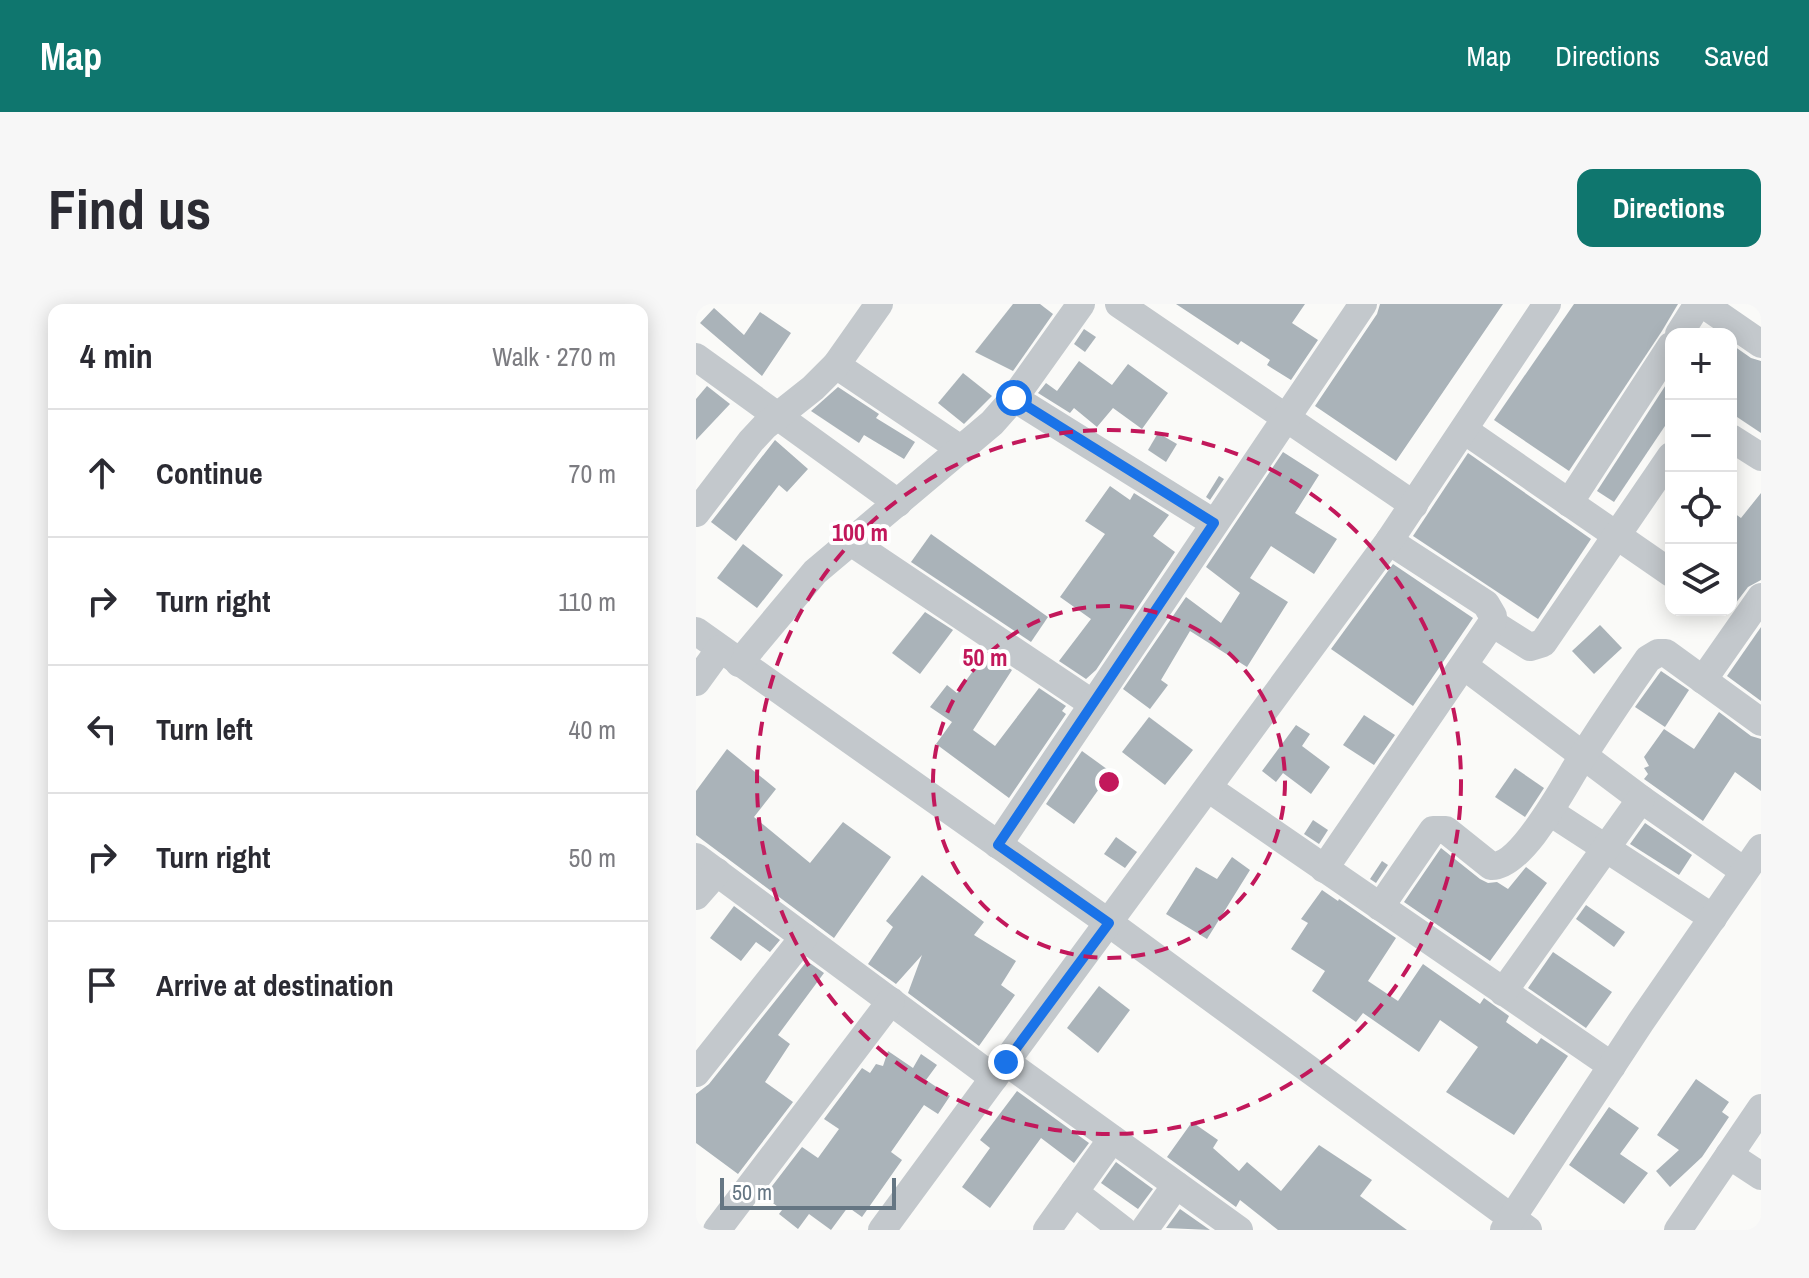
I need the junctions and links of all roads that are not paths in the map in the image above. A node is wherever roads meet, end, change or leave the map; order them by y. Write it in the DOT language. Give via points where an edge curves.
graph roads {
  1 [pos="878,304"];
  2 [pos="1081,304"];
  3 [pos="1119,304"];
  4 [pos="1547,304"];
  5 [pos="1701,304"];
  6 [pos="1361,305"];
  7 [pos="1683,328"];
  8 [pos="1761,344"];
  9 [pos="1665,355"];
  10 [pos="696,357"];
  11 [pos="836,365"];
  12 [pos="1014,398"];
  13 [pos="777,417"];
  14 [pos="1285,417"];
  15 [pos="1464,430"];
  16 [pos="1737,442"];
  17 [pos="962,450"];
  18 [pos="1761,457"];
  19 [pos="1665,465"];
  20 [pos="898,503"];
  21 [pos="1569,503"];
  22 [pos="1414,505"];
  23 [pos="696,513"];
  24 [pos="1214,523"];
  25 [pos="1617,536"];
  26 [pos="1389,541"];
  27 [pos="851,542"];
  28 [pos="1665,569"];
  29 [pos="1761,597"];
  30 [pos="1737,614"];
  31 [pos="1735,616"];
  32 [pos="1492,623"];
  33 [pos="696,631"];
  34 [pos="730,656"];
  35 [pos="1464,666"];
  36 [pos="1703,680"];
  37 [pos="696,682"];
  38 [pos="1093,704"];
  39 [pos="1761,722"];
  40 [pos="1582,756"];
  41 [pos="1208,788"];
  42 [pos="1641,799"];
  43 [pos="1550,812"];
  44 [pos="998,845"];
  45 [pos="1761,848"];
  46 [pos="1605,850"];
  47 [pos="706,864"];
  48 [pos="1324,869"];
  49 [pos="1744,871"];
  50 [pos="696,896"];
  51 [pos="1380,907"];
  52 [pos="1713,918"];
  53 [pos="1109,923"];
  54 [pos="804,937"];
  55 [pos="1503,992"];
  56 [pos="891,1001"];
  57 [pos="1612,1066"];
  58 [pos="1000,1070"];
  59 [pos="696,1073"];
  60 [pos="1761,1108"];
  61 [pos="1112,1139"];
  62 [pos="1729,1155"];
  63 [pos="1761,1176"];
  64 [pos="1176,1185"];
  65 [pos="1074,1192"];
  66 [pos="1515,1226"];
  67 [pos="717,1230"];
  68 [pos="882,1230"];
  69 [pos="1047,1230"];
  70 [pos="1123,1230"];
  71 [pos="1144,1230"];
  72 [pos="1239,1230"];
  73 [pos="1678,1230"];
  1 -- 11 [label="street"];
  2 -- 12 [label="street"];
  3 -- 14 [label="street"];
  4 -- 15 [label="street"];
  5 -- 7 [label="street"];
  5 -- 8 [label="street"];
  6 -- 14 [label="street"];
  9 -- 21 [label="street"];
  10 -- 13 [label="street"];
  11 -- 13 [label="street"];
  11 -- 17 [label="street"];
  12 -- 17 [label="street"];
  12 -- 24 [label="street"];
  13 -- 20 [label="street"];
  13 -- 23 [label="street" via="737,457"];
  14 -- 22 [label="street"];
  14 -- 24 [label="street"];
  15 -- 21 [label="street"];
  15 -- 22 [label="street"];
  16 -- 18 [label="street"];
  17 -- 20 [label="street"];
  19 -- 25 [label="street"];
  20 -- 27 [label="street"];
  21 -- 25 [label="street"];
  22 -- 26 [label="street"];
  24 -- 38 [label="street"];
  25 -- 28 [label="street"];
  25 -- 32 [label="street" via="1543,643 1530,647"];
  26 -- 32 [label="street" via="1486,604"];
  26 -- 41 [label="street"];
  27 -- 34 [label="street"];
  27 -- 38 [label="street"];
  29 -- 30 [label="street"];
  31 -- 36 [label="street"];
  32 -- 35 [label="street"];
  33 -- 34 [label="street"];
  34 -- 37 [label="street"];
  34 -- 44 [label="street"];
  35 -- 40 [label="street"];
  35 -- 48 [label="street"];
  36 -- 39 [label="street"];
  36 -- 40 [label="street" via="1666,653 1648,659"];
  38 -- 44 [label="street"];
  40 -- 42 [label="street"];
  40 -- 43 [label="street"];
  41 -- 48 [label="street"];
  41 -- 53 [label="street"];
  42 -- 46 [label="street"];
  42 -- 49 [label="street"];
  43 -- 46 [label="street"];
  43 -- 51 [label="street" via="1500,866 1491,866 1446,830 1433,830"];
  44 -- 53 [label="street"];
  45 -- 49 [label="street"];
  46 -- 52 [label="street"];
  46 -- 55 [label="street"];
  47 -- 50 [label="street"];
  47 -- 54 [label="street"];
  48 -- 51 [label="street"];
  49 -- 52 [label="street"];
  51 -- 55 [label="street"];
  52 -- 57 [label="street"];
  53 -- 58 [label="street"];
  53 -- 66 [label="street"];
  54 -- 56 [label="street"];
  54 -- 59 [label="street"];
  55 -- 57 [label="street"];
  56 -- 58 [label="street"];
  56 -- 67 [label="street"];
  57 -- 66 [label="street"];
  58 -- 61 [label="street"];
  58 -- 68 [label="street"];
  60 -- 62 [label="street"];
  61 -- 64 [label="street"];
  61 -- 65 [label="street"];
  62 -- 63 [label="street"];
  62 -- 73 [label="street"];
  64 -- 71 [label="street"];
  64 -- 72 [label="street"];
  65 -- 69 [label="street"];
  65 -- 70 [label="street"];
}
